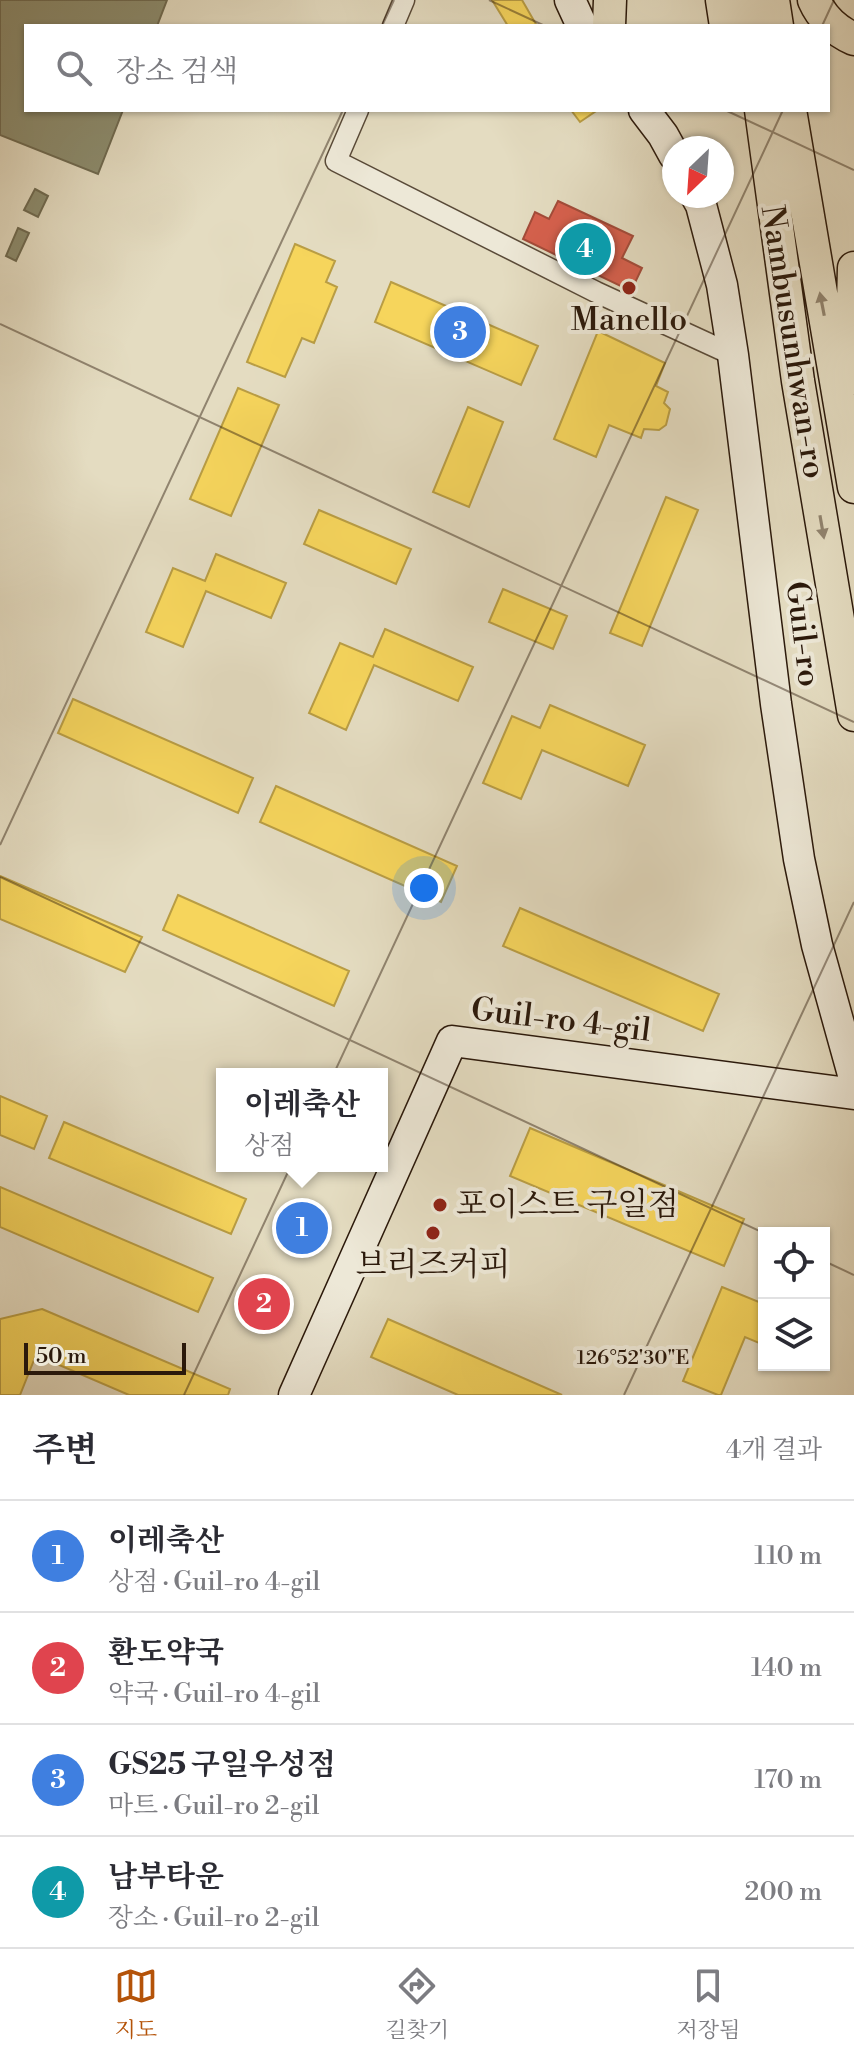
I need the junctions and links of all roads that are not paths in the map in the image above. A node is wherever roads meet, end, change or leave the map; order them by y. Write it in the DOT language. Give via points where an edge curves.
graph roads {
  1 [pos="404,0"];
  2 [pos="570,0"];
  3 [pos="610,0"];
  4 [pos="722,0"];
  5 [pos="748,0"];
  6 [pos="773,0"];
  7 [pos="814,0"];
  8 [pos="394,24"];
  9 [pos="581,24"];
  10 [pos="609,24"];
  11 [pos="726,24"];
  12 [pos="751,24"];
  13 [pos="777,24"];
  14 [pos="854,39"];
  15 [pos="357,112"];
  16 [pos="646,112"];
  17 [pos="741,112"];
  18 [pos="761,112"];
  19 [pos="790,112"];
  20 [pos="664,136"];
  21 [pos="771,193"];
  22 [pos="702,208"];
  23 [pos="854,268"];
  24 [pos="733,355"];
  25 [pos="842,408"];
  26 [pos="854,487"];
  27 [pos="854,715"];
  28 [pos="854,1078"];
  29 [pos="854,1094"];
  30 [pos="294,1395"];
  1 -- 8 [label="street"];
  2 -- 9 [label="main road"];
  3 -- 10 [label="main road"];
  4 -- 11 [label="main road"];
  5 -- 12 [label="main road"];
  6 -- 13 [label="main road"];
  7 -- 14 [label="main road" via="835,28"];
  15 -- 24 [label="street" via="336,161"];
  16 -- 20 [label="main road"];
  17 -- 21 [label="main road"];
  18 -- 21 [label="main road, Nambusunhwan-ro"];
  25 -- 19 [label="main road, Nambusunhwan-ro, one-way"];
  21 -- 27 [label="main road, Nambusunhwan-ro, one-way"];
  22 -- 24 [label="main road, Guil-ro"];
  23 -- 25 [label="main road" via="852,342"];
  24 -- 28 [label="main road, Guil-ro" via="799,859"];
  25 -- 26 [label="main road, Nambusunhwan-ro"];
  29 -- 30 [label="main road, Guil-ro 4-gil" via="452,1041"];
}
